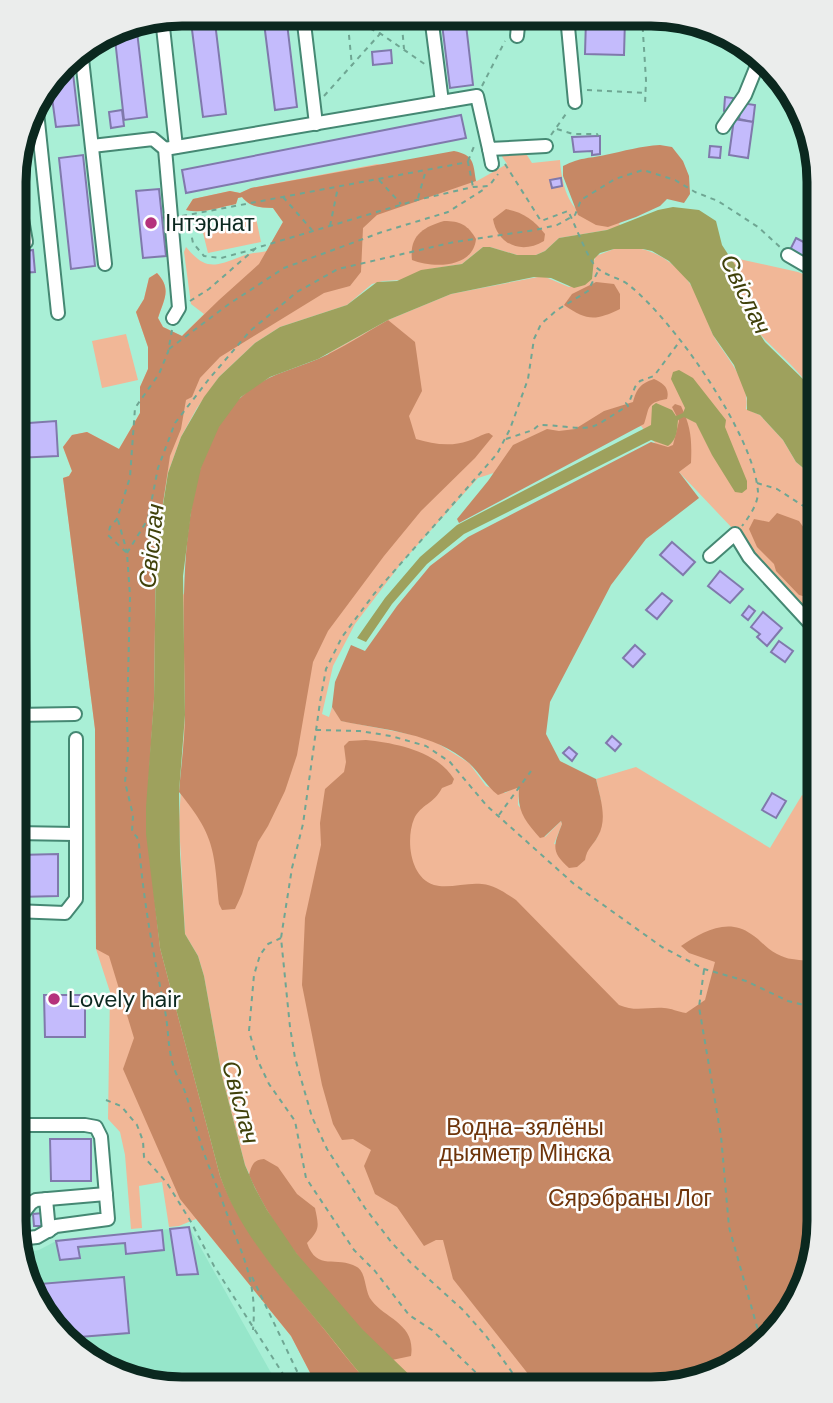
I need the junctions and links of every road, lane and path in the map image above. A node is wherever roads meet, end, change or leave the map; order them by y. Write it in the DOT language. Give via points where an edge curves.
graph roads {
  1 [pos="304,26"];
  2 [pos="347,26"];
  3 [pos="365,26"];
  4 [pos="389,26"];
  5 [pos="401,26"];
  6 [pos="432,26"];
  7 [pos="515,26"];
  8 [pos="568,26"];
  9 [pos="642,26"];
  10 [pos="163,28"];
  11 [pos="381,34"];
  12 [pos="511,38"];
  13 [pos="404,51"];
  14 [pos="82,63"];
  15 [pos="426,65"];
  16 [pos="352,66"];
  17 [pos="757,68"];
  18 [pos="582,90"];
  19 [pos="646,93"];
  20 [pos="477,96"];
  21 [pos="442,102"];
  22 [pos="575,102"];
  23 [pos="645,105"];
  24 [pos="314,107"];
  25 [pos="38,123"];
  26 [pos="316,124"];
  27 [pos="723,127"];
  28 [pos="554,130"];
  29 [pos="598,136"];
  30 [pos="475,145"];
  31 [pos="92,146"];
  32 [pos="546,146"];
  33 [pos="170,148"];
  34 [pos="489,149"];
  35 [pos="468,162"];
  36 [pos="427,169"];
  37 [pos="495,170"];
  38 [pos="510,171"];
  39 [pos="377,178"];
  40 [pos="338,186"];
  41 [pos="489,186"];
  42 [pos="473,187"];
  43 [pos="282,197"];
  44 [pos="417,200"];
  45 [pos="402,205"];
  46 [pos="188,216"];
  47 [pos="171,217"];
  48 [pos="572,219"];
  49 [pos="330,226"];
  50 [pos="313,231"];
  51 [pos="256,248"];
  52 [pos="788,255"];
  53 [pos="105,264"];
  54 [pos="807,266"];
  55 [pos="597,268"];
  56 [pos="58,313"];
  57 [pos="176,313"];
  58 [pos="681,341"];
  59 [pos="169,349"];
  60 [pos="505,440"];
  61 [pos="755,483"];
  62 [pos="807,508"];
  63 [pos="117,519"];
  64 [pos="734,534"];
  65 [pos="127,553"];
  66 [pos="710,556"];
  67 [pos="807,620"];
  68 [pos="75,714"];
  69 [pos="26,715"];
  70 [pos="316,730"];
  71 [pos="76,739"];
  72 [pos="531,771"];
  73 [pos="499,816"];
  74 [pos="26,833"];
  75 [pos="75,834"];
  76 [pos="26,911"];
  77 [pos="281,938"];
  78 [pos="704,969"];
  79 [pos="806,1005"];
  80 [pos="106,1100"];
  81 [pos="26,1130"];
  82 [pos="26,1162"];
  83 [pos="26,1187"];
  84 [pos="106,1194"];
  85 [pos="46,1199"];
  86 [pos="26,1209"];
  87 [pos="49,1230"];
  88 [pos="28,1238"];
  89 [pos="250,1273"];
  90 [pos="253,1329"];
  91 [pos="759,1333"];
  92 [pos="285,1377"];
  93 [pos="300,1377"];
  94 [pos="481,1377"];
  95 [pos="515,1377"];
  1 -- 24 [label="street"];
  2 -- 16 [label="path"];
  3 -- 11 [label="path"];
  4 -- 11 [label="path"];
  5 -- 13 [label="path"];
  6 -- 21 [label="street"];
  7 -- 12 [label="street"];
  8 -- 22 [label="street"];
  9 -- 19 [label="path"];
  10 -- 33 [label="street"];
  11 -- 13 [label="path"];
  11 -- 16 [label="path"];
  12 -- 20 [label="path"];
  13 -- 15 [label="path"];
  14 -- 31 [label="street"];
  16 -- 24 [label="path"];
  17 -- 27 [label="street" via="746,95"];
  18 -- 19 [label="path"];
  19 -- 23 [label="path"];
  20 -- 21 [label="street"];
  20 -- 34 [label="street"];
  21 -- 26 [label="street"];
  22 -- 28 [label="path"];
  24 -- 26 [label="street"];
  25 -- 56 [label="street"];
  26 -- 33 [label="street"];
  28 -- 29 [label="path"];
  28 -- 32 [label="path"];
  30 -- 35 [label="path"];
  31 -- 33 [label="street" via="153,139"];
  31 -- 53 [label="street"];
  32 -- 34 [label="street"];
  33 -- 47 [label="street"];
  34 -- 37 [label="street"];
  35 -- 36 [label="path"];
  35 -- 42 [label="path"];
  36 -- 39 [label="path"];
  36 -- 44 [label="path"];
  37 -- 41 [label="path"];
  38 -- 48 [label="path" via="541,221 568,211"];
  39 -- 40 [label="path"];
  39 -- 45 [label="path"];
  40 -- 43 [label="path"];
  40 -- 49 [label="path"];
  41 -- 42 [label="path"];
  41 -- 59 [label="path" via="448,212 284,268"];
  42 -- 44 [label="path"];
  43 -- 46 [label="path"];
  43 -- 50 [label="path"];
  44 -- 45 [label="path"];
  45 -- 49 [label="path"];
  46 -- 47 [label="path"];
  46 -- 51 [label="path" via="193,243 204,256 220,258"];
  47 -- 57 [label="street"];
  48 -- 52 [label="path" via="580,200 615,178 643,170 718,201 758,227"];
  48 -- 55 [label="path"];
  48 -- 65 [label="path" via="338,269 297,292 250,331 175,423 158,468 148,519"];
  49 -- 50 [label="path"];
  50 -- 51 [label="path"];
  51 -- 57 [label="path"];
  52 -- 54 [label="street"];
  55 -- 58 [label="path" via="630,285"];
  55 -- 60 [label="path" via="589,290 541,324 528,379"];
  57 -- 59 [label="path"];
  58 -- 60 [label="path" via="654,376 635,387 628,406 593,427 539,425"];
  58 -- 61 [label="path" via="722,401 744,446"];
  59 -- 63 [label="path" via="159,374 135,408 130,477"];
  60 -- 70 [label="path" via="342,637 326,669"];
  61 -- 62 [label="path" via="777,489"];
  61 -- 64 [label="path" via="754,509"];
  63 -- 65 [label="path"];
  63 -- 65 [label="path" via="108,535"];
  64 -- 66 [label="street"];
  64 -- 67 [label="street"];
  65 -- 89 [label="path" via="125,782 132,832 139,844 168,1049"];
  68 -- 69 [label="street"];
  70 -- 73 [label="path" via="391,736 426,746 450,762"];
  70 -- 77 [label="path"];
  71 -- 75 [label="street"];
  72 -- 73 [label="path"];
  73 -- 78 [label="path" via="595,900 662,947"];
  74 -- 75 [label="street"];
  75 -- 76 [label="street" via="76,899 65,913"];
  77 -- 94 [label="path" via="268,944 260,955 249,1031 269,1084 295,1121 306,1178 354,1250 402,1308"];
  77 -- 95 [label="path" via="295,1058 312,1117 327,1149 393,1243 463,1310"];
  78 -- 79 [label="path"];
  78 -- 91 [label="path" via="699,1007 729,1227"];
  80 -- 90 [label="path" via="121,1106 137,1125 144,1157 167,1182"];
  81 -- 82 [label="path"];
  81 -- 84 [label="street" via="96,1127"];
  82 -- 83 [label="path"];
  84 -- 85 [label="street"];
  84 -- 87 [label="street" via="108,1219"];
  85 -- 86 [label="street"];
  85 -- 87 [label="street"];
  87 -- 88 [label="street"];
  89 -- 90 [label="path"];
  89 -- 93 [label="path"];
  90 -- 92 [label="path"];
}
